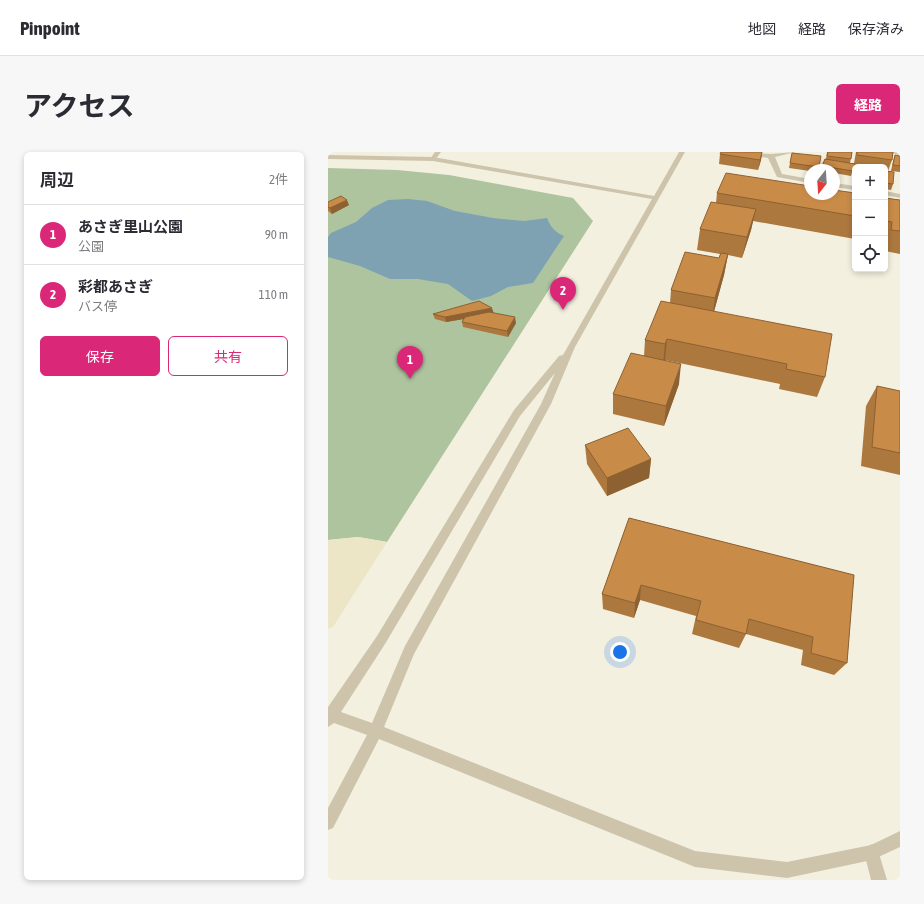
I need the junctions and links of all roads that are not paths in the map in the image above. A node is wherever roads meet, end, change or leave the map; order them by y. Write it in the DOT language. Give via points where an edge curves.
graph roads {
  1 [pos="438,152"];
  2 [pos="682,152"];
  3 [pos="744,152"];
  4 [pos="792,152"];
  5 [pos="893,152"];
  6 [pos="900,153"];
  7 [pos="771,156"];
  8 [pos="328,157"];
  9 [pos="433,159"];
  10 [pos="804,180"];
  11 [pos="840,186"];
  12 [pos="852,188"];
  13 [pos="888,194"];
  14 [pos="900,196"];
  15 [pos="656,198"];
  16 [pos="570,347"];
  17 [pos="329,716"];
  18 [pos="376,732"];
  19 [pos="328,823"];
  20 [pos="900,839"];
  21 [pos="872,852"];
  22 [pos="879,880"];
  1 -- 9 [label="street"];
  2 -- 15 [label="street"];
  3 -- 7 [label="street"];
  4 -- 7 [label="street"];
  5 -- 6 [label="street"];
  7 -- 10 [label="street" via="779,176"];
  8 -- 9 [label="street"];
  9 -- 15 [label="street"];
  11 -- 12 [label="street"];
  13 -- 14 [label="street"];
  15 -- 16 [label="street"];
  16 -- 17 [label="street" via="517,413 381,640"];
  16 -- 18 [label="street" via="546,404 409,650"];
  17 -- 18 [label="street"];
  18 -- 19 [label="street"];
  18 -- 21 [label="street" via="695,859 787,870"];
  20 -- 21 [label="street"];
  21 -- 22 [label="street"];
}
